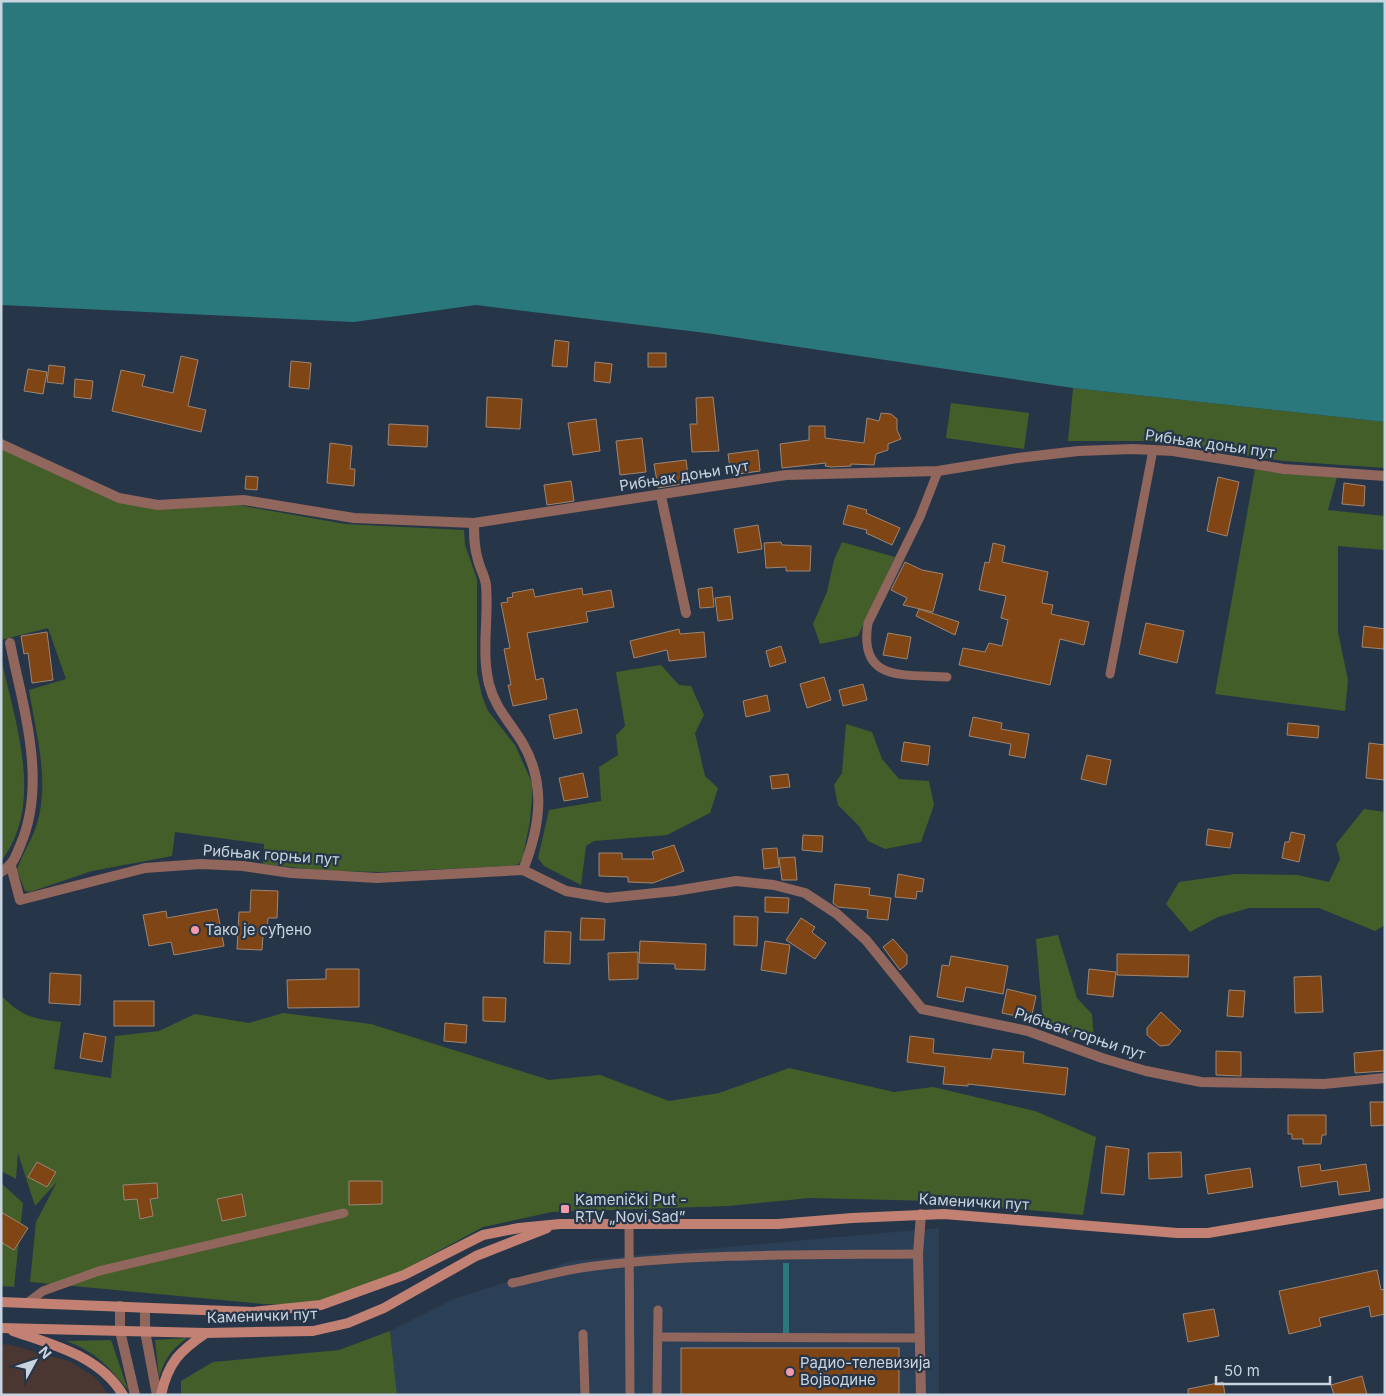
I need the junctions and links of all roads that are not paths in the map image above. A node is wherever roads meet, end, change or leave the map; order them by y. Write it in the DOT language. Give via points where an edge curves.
graph roads {
  1 [pos="1,444"];
  2 [pos="1153,450"];
  3 [pos="938,471"];
  4 [pos="1385,476"];
  5 [pos="661,496"];
  6 [pos="474,523"];
  7 [pos="686,613"];
  8 [pos="10,643"];
  9 [pos="1110,674"];
  10 [pos="947,676"];
  11 [pos="11,866"];
  12 [pos="523,870"];
  13 [pos="1,872"];
  14 [pos="1385,1078"];
  15 [pos="1385,1202"];
  16 [pos="344,1212"];
  17 [pos="921,1214"];
  18 [pos="560,1224"];
  19 [pos="629,1224"];
  20 [pos="918,1254"];
  21 [pos="630,1262"];
  22 [pos="512,1283"];
  23 [pos="1,1302"];
  24 [pos="27,1303"];
  25 [pos="120,1306"];
  26 [pos="144,1308"];
  27 [pos="658,1310"];
  28 [pos="3,1328"];
  29 [pos="120,1331"];
  30 [pos="145,1331"];
  31 [pos="206,1333"];
  32 [pos="583,1334"];
  33 [pos="658,1337"];
  34 [pos="920,1338"];
  35 [pos="123,1395"];
  36 [pos="135,1395"];
  37 [pos="159,1395"];
  38 [pos="585,1395"];
  39 [pos="630,1395"];
  40 [pos="657,1395"];
  41 [pos="922,1395"];
  1 -- 6 [label="street, Рибњак доњи пут" via="119,498 158,505 244,500 354,518"];
  2 -- 3 [label="street, Рибњак доњи пут" via="1078,451"];
  2 -- 4 [label="street, Рибњак доњи пут" via="1284,469"];
  2 -- 9 [label="lane"];
  3 -- 5 [label="street, Рибњак доњи пут" via="786,475"];
  3 -- 10 [label="lane" via="920,518 868,623 866,637 870,659 884,671"];
  5 -- 6 [label="street, Рибњак доњи пут"];
  5 -- 7 [label="street"];
  6 -- 12 [label="street" via="474,546 486,585 485,665 489,685 498,709 522,743 539,784 535,830"];
  8 -- 11 [label="street" via="31,754 34,790 27,831"];
  11 -- 12 [label="street, Рибњак горњи пут" via="20,900 145,868 200,864 377,878"];
  11 -- 13 [label="street"];
  12 -- 14 [label="street, Рибњак горњи пут" via="566,891 607,898 736,881 774,885 804,893 837,914 866,940 922,1009 1028,1031 1146,1071 1202,1082 1254,1084 1324,1084"];
  15 -- 17 [label="main road, Каменички пут" via="1208,1233"];
  16 -- 24 [label="lane" via="99,1271 42,1291"];
  17 -- 19 [label="main road, Каменички пут" via="778,1224"];
  17 -- 20 [label="street"];
  18 -- 19 [label="main road, Каменички пут"];
  18 -- 26 [label="main road, Каменички пут" via="483,1235 404,1275 321,1305 253,1312"];
  18 -- 31 [label="main road, Каменички пут" via="476,1256 384,1308 348,1323 314,1332"];
  19 -- 21 [label="lane"];
  20 -- 21 [label="lane" via="715,1257"];
  20 -- 34 [label="street"];
  21 -- 22 [label="lane" via="592,1266"];
  21 -- 39 [label="lane"];
  23 -- 24 [label="main road, Каменички пут"];
  24 -- 25 [label="main road, Каменички пут"];
  25 -- 26 [label="main road, Каменички пут"];
  25 -- 29 [label="street"];
  26 -- 30 [label="street"];
  27 -- 33 [label="lane"];
  28 -- 29 [label="main road, Каменички пут"];
  28 -- 35 [label="main road" via="72,1353 102,1369"];
  29 -- 30 [label="main road, Каменички пут"];
  29 -- 36 [label="street"];
  30 -- 31 [label="main road, Каменички пут"];
  30 -- 37 [label="street"];
  31 -- 37 [label="main road" via="185,1348 174,1361"];
  32 -- 38 [label="lane"];
  33 -- 34 [label="lane"];
  33 -- 40 [label="lane"];
  34 -- 41 [label="street"];
}
